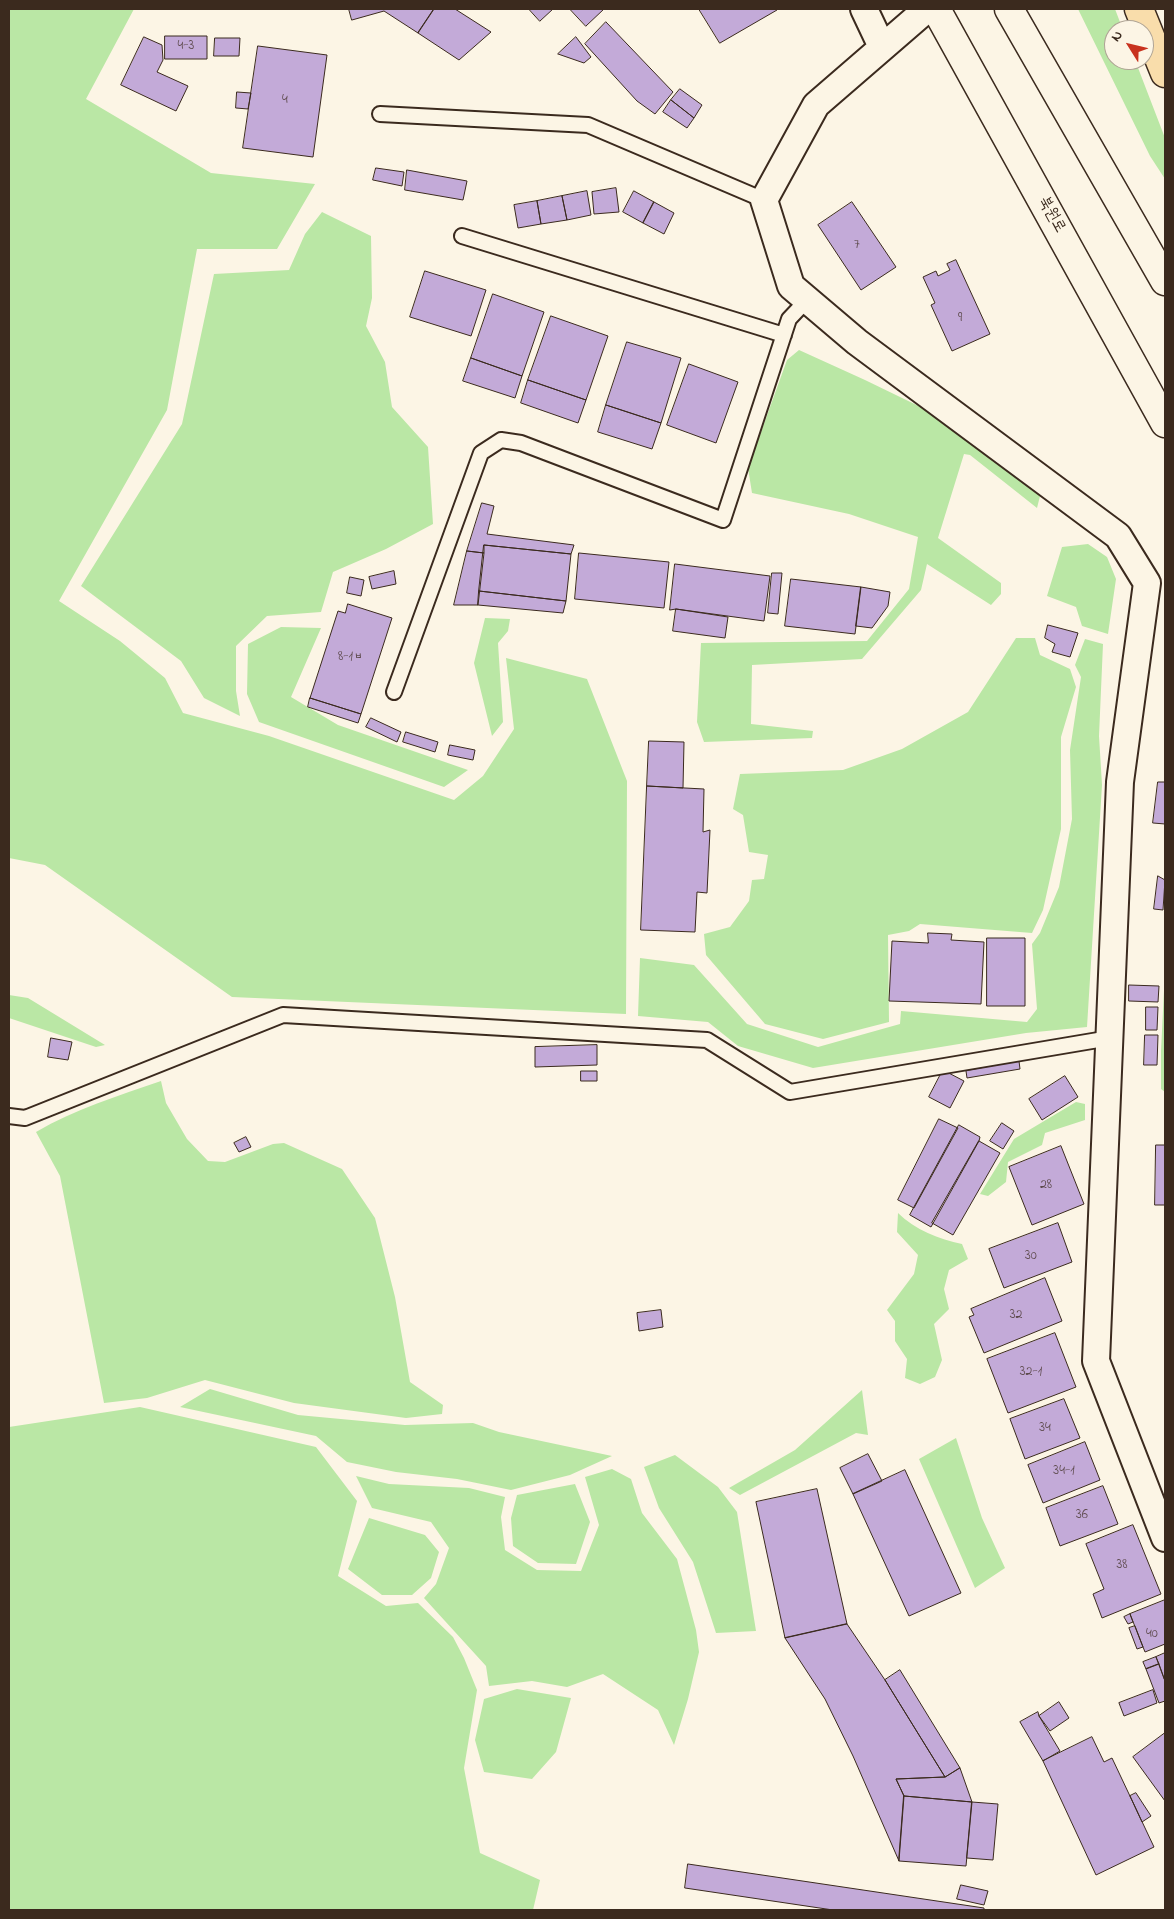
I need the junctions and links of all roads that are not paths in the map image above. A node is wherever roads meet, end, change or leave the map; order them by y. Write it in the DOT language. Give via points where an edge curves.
graph roads {
  1 [pos="864,9"];
  2 [pos="927,9"];
  3 [pos="936,9"];
  4 [pos="1009,9"];
  5 [pos="1139,9"];
  6 [pos="882,47"];
  7 [pos="1165,73"];
  8 [pos="380,114"];
  9 [pos="764,200"];
  10 [pos="462,236"];
  11 [pos="1165,281"];
  12 [pos="807,300"];
  13 [pos="784,335"];
  14 [pos="1165,423"];
  15 [pos="394,692"];
  16 [pos="1110,1038"];
  17 [pos="9,1116"];
  18 [pos="1165,1538"];
  1 -- 6 [label="street"];
  2 -- 6 [label="street"];
  3 -- 14 [label="street, 북원로"];
  4 -- 11 [label="street"];
  5 -- 7 [label="highway"];
  6 -- 9 [label="street" via="816,105"];
  8 -- 9 [label="lane" via="588,125"];
  9 -- 12 [label="street" via="792,286"];
  10 -- 13 [label="lane"];
  12 -- 13 [label="lane" via="789,319"];
  12 -- 16 [label="street" via="857,342 1118,536 1147,583 1120,782"];
  13 -- 15 [label="lane" via="723,520 520,443 500,440 481,453"];
  16 -- 17 [label="lane" via="790,1092 706,1040 283,1015 25,1118"];
  16 -- 18 [label="street" via="1096,1361"];
}
